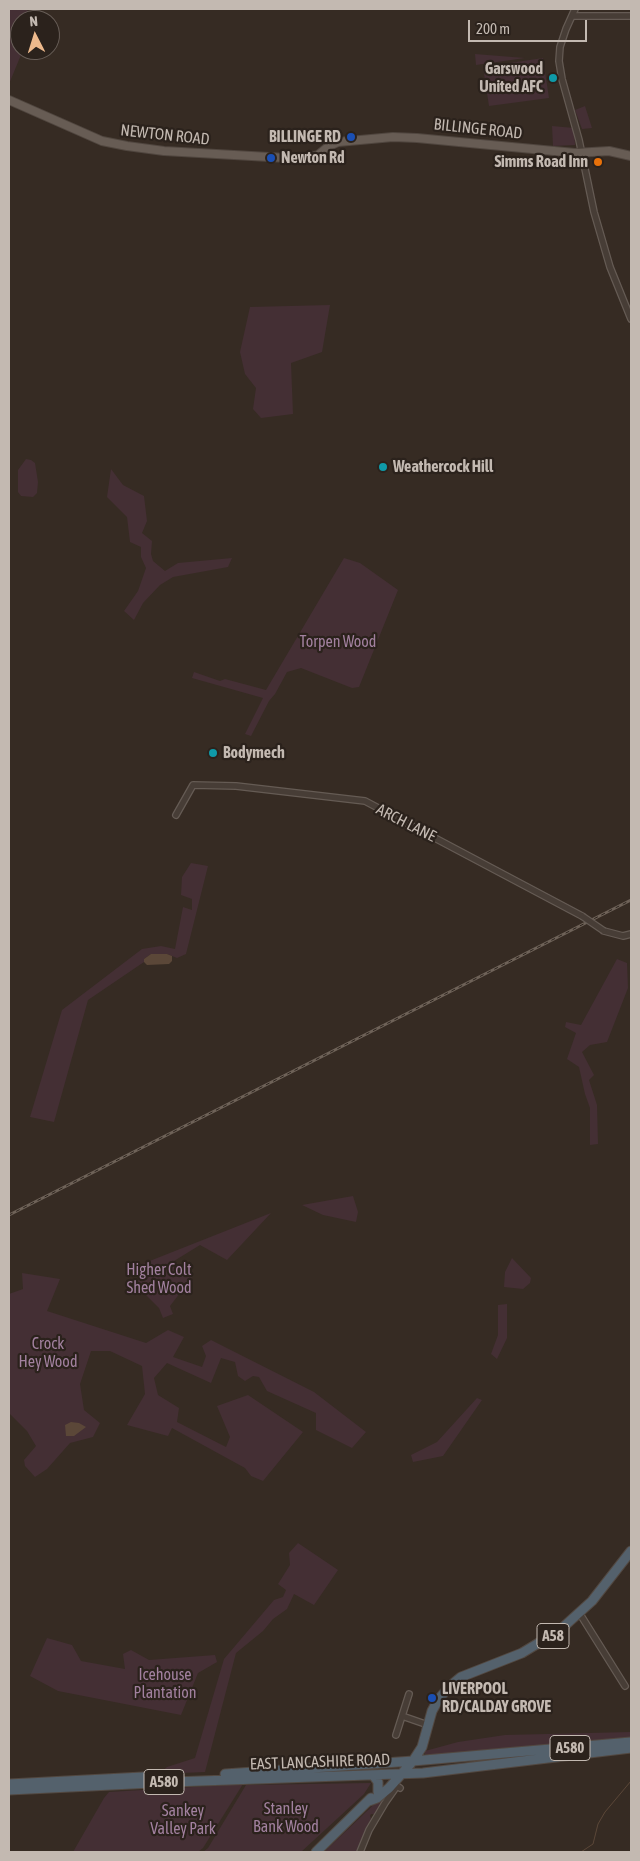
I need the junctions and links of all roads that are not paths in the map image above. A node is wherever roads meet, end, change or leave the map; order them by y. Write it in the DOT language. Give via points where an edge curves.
graph roads {
  1 [pos="575,9"];
  2 [pos="572,16"];
  3 [pos="631,16"];
  4 [pos="9,100"];
  5 [pos="324,149"];
  6 [pos="582,153"];
  7 [pos="631,156"];
  8 [pos="631,319"];
  9 [pos="176,815"];
  10 [pos="631,934"];
  11 [pos="631,1551"];
  12 [pos="580,1614"];
  13 [pos="625,1686"];
  14 [pos="409,1694"];
  15 [pos="402,1716"];
  16 [pos="428,1725"];
  17 [pos="396,1735"];
  18 [pos="631,1742"];
  19 [pos="421,1746"];
  20 [pos="631,1748"];
  21 [pos="429,1760"];
  22 [pos="411,1763"];
  23 [pos="496,1763"];
  24 [pos="336,1767"];
  25 [pos="400,1773"];
  26 [pos="372,1775"];
  27 [pos="9,1784"];
  28 [pos="400,1788"];
  29 [pos="9,1790"];
  30 [pos="378,1792"];
  31 [pos="369,1801"];
  32 [pos="316,1852"];
  33 [pos="360,1852"];
  1 -- 2 [label="street"];
  2 -- 3 [label="street"];
  2 -- 6 [label="street" via="562,40 559,61"];
  4 -- 5 [label="main road, NEWTON ROAD" via="90,137 127,146 183,153 304,159 318,155"];
  5 -- 6 [label="main road, BILLINGE ROAD" via="338,142 418,138"];
  6 -- 7 [label="main road, BILLINGE ROAD" via="609,151"];
  6 -- 8 [label="street" via="610,267"];
  9 -- 10 [label="street, ARCH LANE, bridge" via="193,785 236,786 364,801 582,916 604,931 623,936"];
  11 -- 12 [label="highway, A58"];
  12 -- 13 [label="street"];
  12 -- 16 [label="highway, A58" via="536,1646 456,1681 438,1700"];
  14 -- 15 [label="street"];
  15 -- 16 [label="street"];
  15 -- 17 [label="street"];
  16 -- 19 [label="highway, A58"];
  18 -- 21 [label="highway, EAST LANCASHIRE ROAD / A580"];
  19 -- 21 [label="highway"];
  19 -- 22 [label="highway, A58"];
  20 -- 23 [label="highway, EAST LANCASHIRE ROAD / A580"];
  21 -- 22 [label="highway, EAST LANCASHIRE ROAD / A580"];
  22 -- 23 [label="highway" via="416,1767"];
  22 -- 24 [label="highway, EAST LANCASHIRE ROAD / A580"];
  22 -- 25 [label="highway, A58"];
  23 -- 25 [label="highway, EAST LANCASHIRE ROAD / A580"];
  24 -- 25 [label="highway" via="398,1768"];
  24 -- 27 [label="highway, EAST LANCASHIRE ROAD / A580"];
  25 -- 26 [label="highway, EAST LANCASHIRE ROAD / A580"];
  25 -- 30 [label="highway, A58"];
  25 -- 31 [label="highway, A58" via="377,1798"];
  26 -- 29 [label="highway, EAST LANCASHIRE ROAD / A580"];
  26 -- 30 [label="highway" via="378,1782"];
  28 -- 33 [label="street" via="397,1786 372,1817"];
  30 -- 31 [label="highway, A58"];
  31 -- 32 [label="highway, A58"];
}
